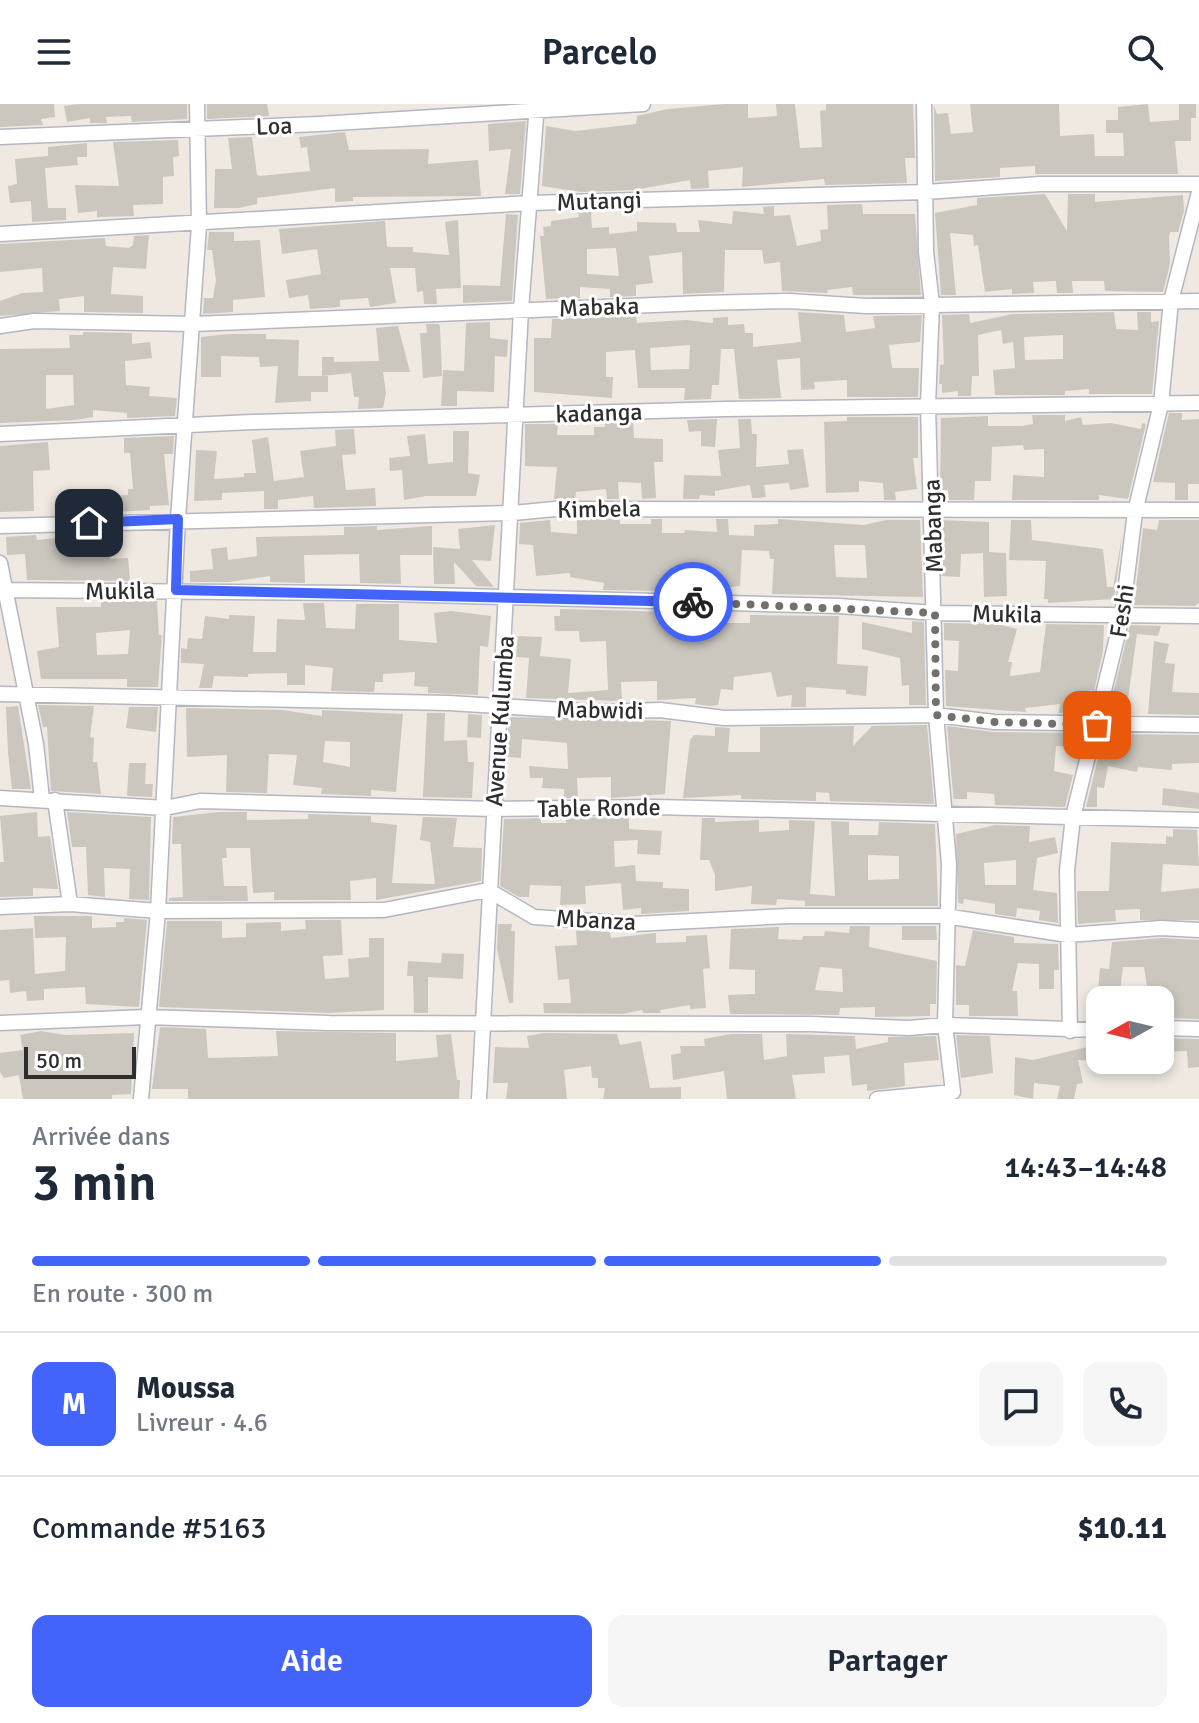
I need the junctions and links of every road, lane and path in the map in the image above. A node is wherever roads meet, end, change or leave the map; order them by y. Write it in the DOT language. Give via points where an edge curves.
graph roads {
  1 [pos="197,104"];
  2 [pos="643,104"];
  3 [pos="924,104"];
  4 [pos="536,107"];
  5 [pos="196,130"];
  6 [pos="0,137"];
  7 [pos="1199,184"];
  8 [pos="926,192"];
  9 [pos="1199,192"];
  10 [pos="530,203"];
  11 [pos="199,225"];
  12 [pos="0,234"];
  13 [pos="1171,301"];
  14 [pos="1199,301"];
  15 [pos="932,304"];
  16 [pos="521,310"];
  17 [pos="193,324"];
  18 [pos="0,326"];
  19 [pos="1199,403"];
  20 [pos="1161,404"];
  21 [pos="928,405"];
  22 [pos="518,415"];
  23 [pos="186,426"];
  24 [pos="0,434"];
  25 [pos="934,507"];
  26 [pos="1199,510"];
  27 [pos="1135,512"];
  28 [pos="513,513"];
  29 [pos="178,519"];
  30 [pos="0,526"];
  31 [pos="0,563"];
  32 [pos="2,590"];
  33 [pos="176,590"];
  34 [pos="508,598"];
  35 [pos="935,613"];
  36 [pos="1199,616"];
  37 [pos="1122,617"];
  38 [pos="0,694"];
  39 [pos="25,695"];
  40 [pos="170,696"];
  41 [pos="501,707"];
  42 [pos="936,715"];
  43 [pos="1097,725"];
  44 [pos="1199,725"];
  45 [pos="0,798"];
  46 [pos="48,800"];
  47 [pos="165,808"];
  48 [pos="494,809"];
  49 [pos="945,814"];
  50 [pos="1073,817"];
  51 [pos="1199,820"];
  52 [pos="488,890"];
  53 [pos="70,904"];
  54 [pos="0,907"];
  55 [pos="158,911"];
  56 [pos="945,916"];
  57 [pos="1199,930"];
  58 [pos="1068,935"];
  59 [pos="146,1017"];
  60 [pos="0,1023"];
  61 [pos="481,1025"];
  62 [pos="945,1025"];
  63 [pos="1174,1028"];
  64 [pos="1199,1029"];
  65 [pos="1086,1030"];
  66 [pos="1070,1031"];
  67 [pos="141,1099"];
  68 [pos="479,1099"];
  69 [pos="877,1099"];
  1 -- 5 [label="street"];
  2 -- 4 [label="street, Loa"];
  3 -- 8 [label="street, Mabanga"];
  4 -- 5 [label="street, Loa"];
  4 -- 10 [label="street, Avenue Kulumba"];
  5 -- 6 [label="street, Loa"];
  5 -- 11 [label="street"];
  7 -- 8 [label="street, Mutangi" via="1040,184"];
  8 -- 10 [label="street, Mutangi"];
  8 -- 15 [label="street, Mabanga"];
  9 -- 13 [label="street, Feshi"];
  10 -- 11 [label="street, Mutangi"];
  10 -- 16 [label="street, Avenue Kulumba"];
  11 -- 12 [label="street, Mutangi"];
  11 -- 17 [label="street"];
  13 -- 14 [label="street, Mabaka"];
  13 -- 15 [label="street, Mabaka"];
  13 -- 20 [label="street, Feshi"];
  15 -- 16 [label="street, Mabaka" via="702,303"];
  15 -- 21 [label="street, Mabanga"];
  16 -- 17 [label="street, Mabaka"];
  16 -- 22 [label="street, Avenue Kulumba"];
  17 -- 18 [label="street, Mabaka" via="34,321"];
  17 -- 23 [label="street"];
  19 -- 20 [label="street, kadanga"];
  20 -- 21 [label="street, kadanga"];
  20 -- 27 [label="street, Feshi"];
  21 -- 22 [label="street, kadanga"];
  21 -- 25 [label="street, Mabanga"];
  22 -- 23 [label="street, kadanga"];
  22 -- 28 [label="street, Avenue Kulumba"];
  23 -- 24 [label="street, kadanga"];
  23 -- 29 [label="street"];
  25 -- 27 [label="street, Kimbela"];
  25 -- 28 [label="street, Kimbela"];
  25 -- 35 [label="street, Mabanga"];
  26 -- 27 [label="street, Kimbela"];
  27 -- 37 [label="street, Feshi"];
  28 -- 29 [label="street, Kimbela"];
  28 -- 34 [label="street, Avenue Kulumba"];
  29 -- 30 [label="street, Kimbela"];
  29 -- 33 [label="street"];
  31 -- 32 [label="street"];
  32 -- 33 [label="street, Mukila"];
  32 -- 39 [label="street"];
  33 -- 34 [label="street, Mukila"];
  33 -- 40 [label="street"];
  34 -- 35 [label="street, Mukila"];
  34 -- 41 [label="street, Avenue Kulumba"];
  35 -- 37 [label="street, Mukila"];
  35 -- 42 [label="street, Mabanga"];
  36 -- 37 [label="street, Mukila"];
  37 -- 43 [label="street, Feshi"];
  38 -- 39 [label="street, Mabwidi"];
  39 -- 40 [label="street, Mabwidi"];
  39 -- 46 [label="street"];
  40 -- 41 [label="street, Mabwidi"];
  40 -- 47 [label="street"];
  41 -- 42 [label="street, Mabwidi" via="660,710 724,718"];
  41 -- 48 [label="street, Avenue Kulumba"];
  42 -- 43 [label="street, Mabwidi"];
  42 -- 49 [label="street, Mabanga"];
  43 -- 44 [label="street, Mabwidi"];
  43 -- 50 [label="street, Feshi"];
  45 -- 46 [label="street, Table Ronde"];
  46 -- 47 [label="street, Table Ronde"];
  46 -- 53 [label="street"];
  47 -- 48 [label="street, Table Ronde" via="200,801"];
  47 -- 55 [label="street"];
  48 -- 49 [label="street, Table Ronde"];
  48 -- 52 [label="street, Avenue Kulumba"];
  49 -- 50 [label="street, Table Ronde"];
  49 -- 56 [label="street, Mabanga"];
  50 -- 51 [label="street, Table Ronde"];
  50 -- 58 [label="street, Feshi"];
  52 -- 55 [label="street" via="384,910"];
  52 -- 56 [label="street, Mbanza" via="534,917 634,924 788,916"];
  52 -- 61 [label="street, Avenue Kulumba"];
  53 -- 54 [label="street"];
  53 -- 55 [label="street"];
  55 -- 59 [label="street"];
  56 -- 58 [label="street, Mbanza"];
  56 -- 62 [label="street, Mabanga"];
  57 -- 58 [label="street, Mbanza"];
  58 -- 66 [label="street, Feshi"];
  59 -- 60 [label="street"];
  59 -- 61 [label="street"];
  59 -- 67 [label="street"];
  61 -- 62 [label="street"];
  61 -- 68 [label="street, Avenue Kulumba"];
  62 -- 66 [label="street"];
  62 -- 69 [label="street, Mabanga" via="953,1092"];
  63 -- 64 [label="street"];
  65 -- 66 [label="street"];
}
